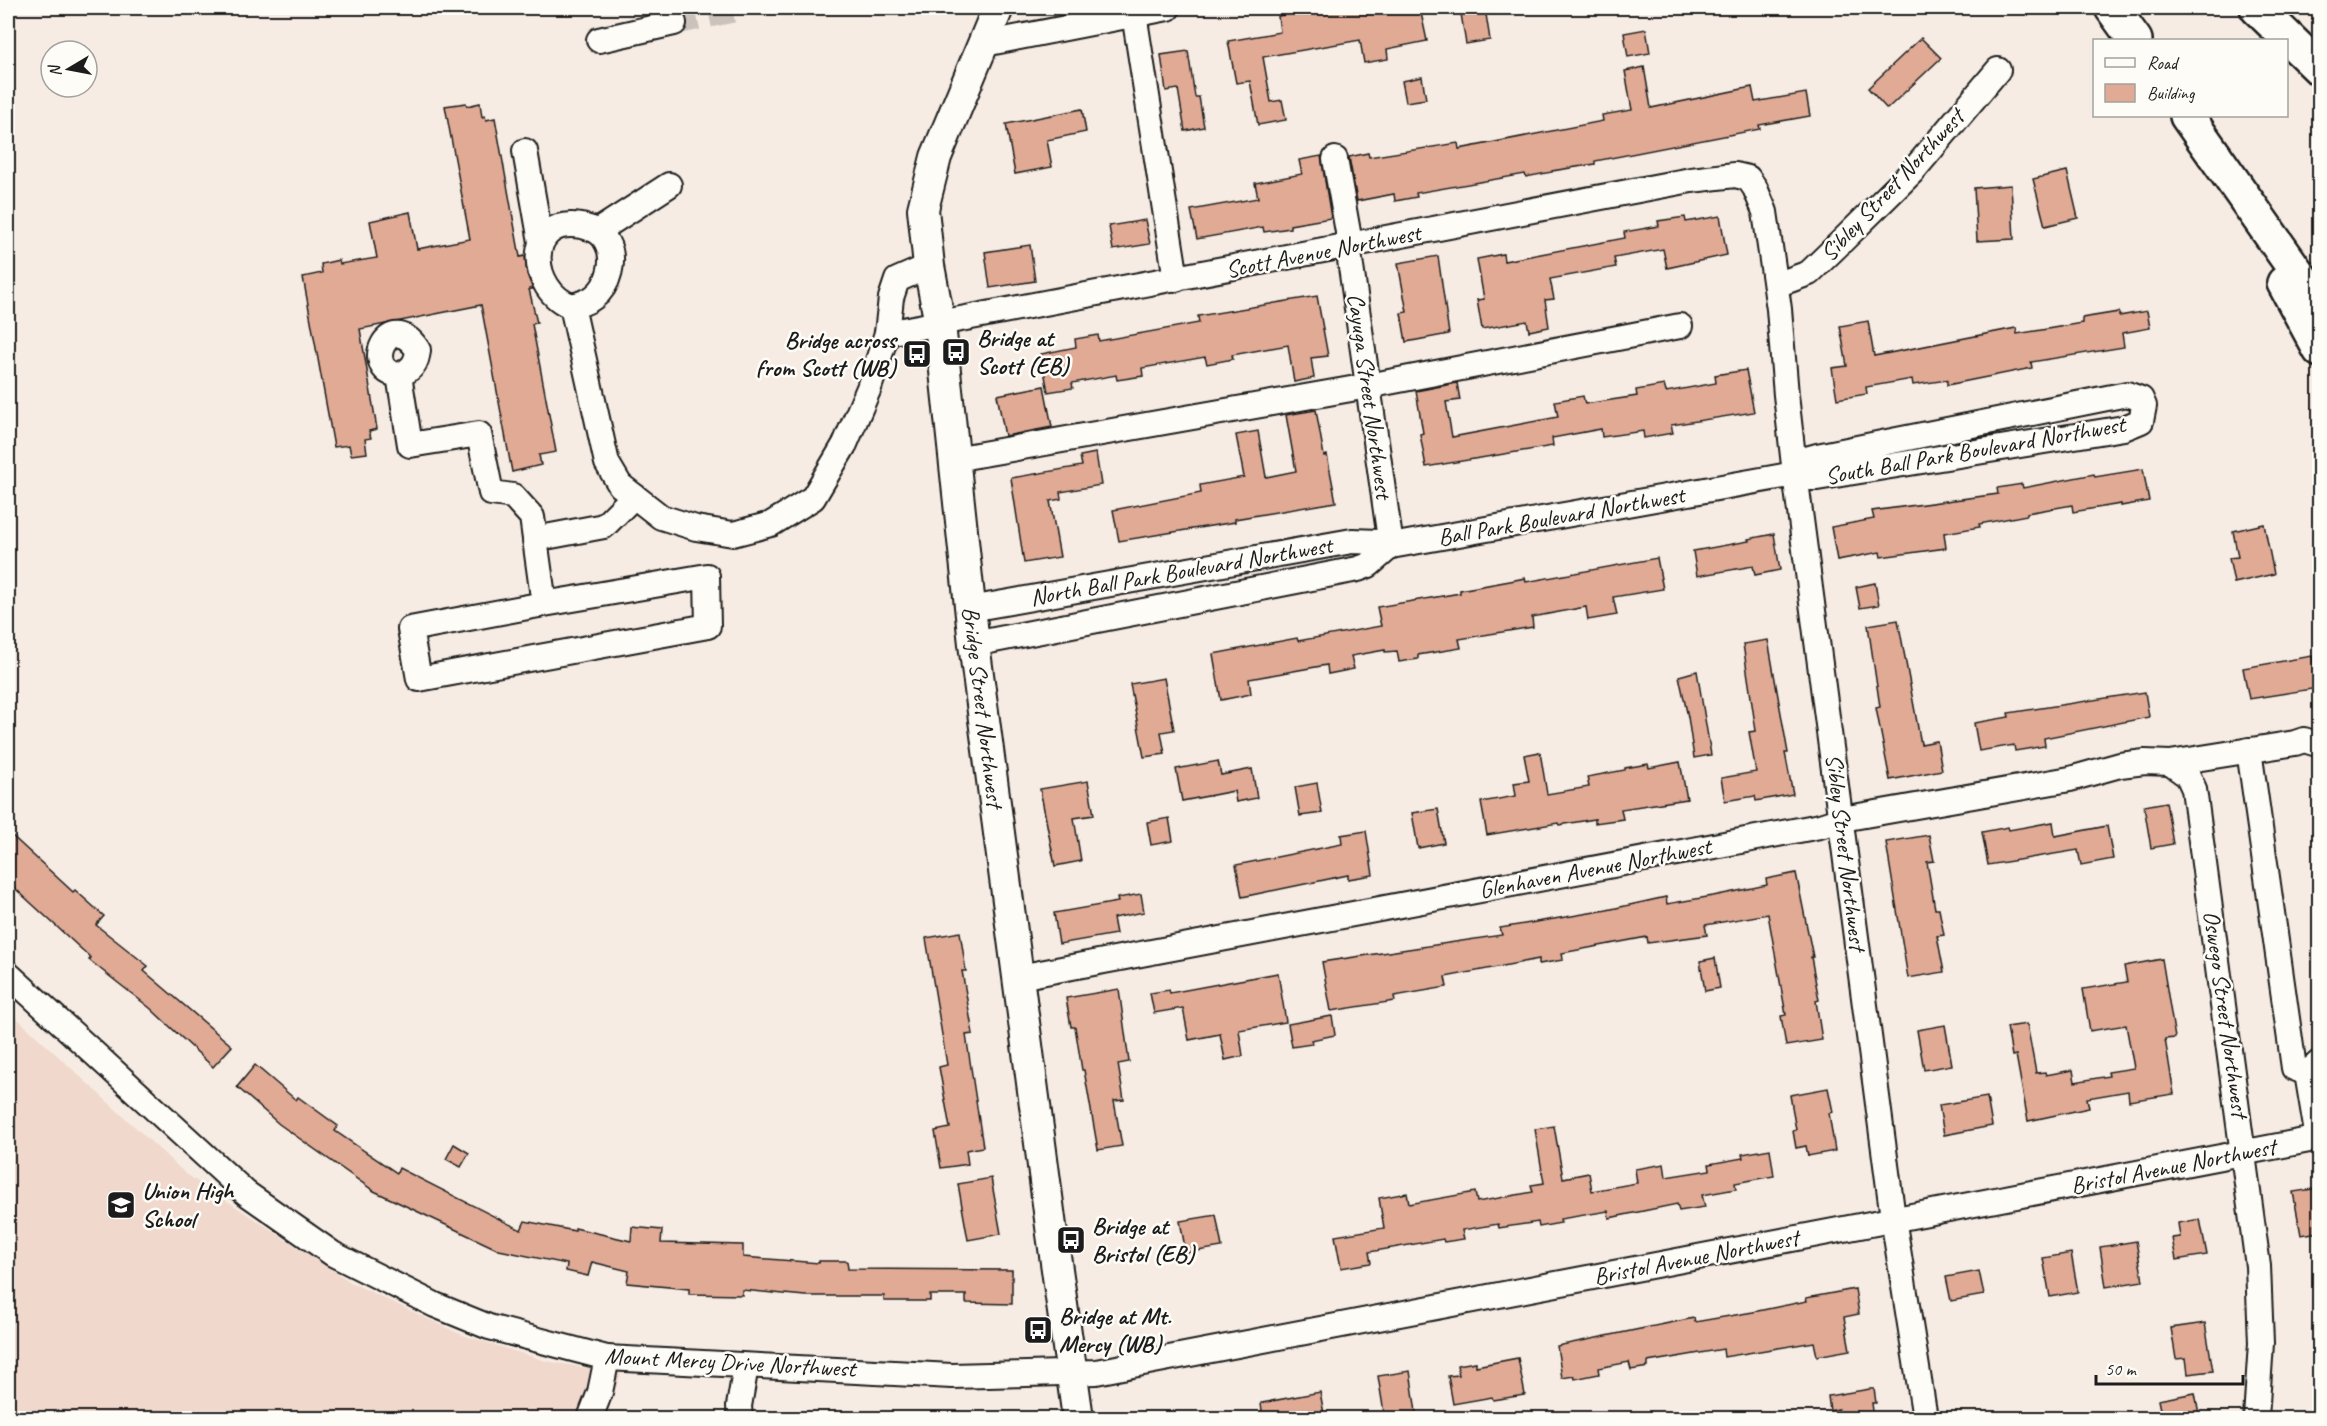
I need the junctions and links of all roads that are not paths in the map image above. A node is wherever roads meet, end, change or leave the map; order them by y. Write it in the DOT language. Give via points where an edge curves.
graph roads {
  1 [pos="998,8"];
  2 [pos="1168,8"];
  3 [pos="2112,8"];
  4 [pos="2257,8"];
  5 [pos="1134,14"];
  6 [pos="674,23"];
  7 [pos="2134,39"];
  8 [pos="599,40"];
  9 [pos="984,44"];
  10 [pos="2319,69"];
  11 [pos="1998,70"];
  12 [pos="2188,117"];
  13 [pos="525,151"];
  14 [pos="1335,159"];
  15 [pos="2224,170"];
  16 [pos="669,185"];
  17 [pos="1755,188"];
  18 [pos="598,231"];
  19 [pos="541,242"];
  20 [pos="1348,246"];
  21 [pos="929,266"];
  22 [pos="1176,279"];
  23 [pos="1776,285"];
  24 [pos="2319,305"];
  25 [pos="572,306"];
  26 [pos="939,324"];
  27 [pos="1680,326"];
  28 [pos="887,333"];
  29 [pos="2319,350"];
  30 [pos="399,375"];
  31 [pos="1368,386"];
  32 [pos="2144,406"];
  33 [pos="954,459"];
  34 [pos="1795,474"];
  35 [pos="634,496"];
  36 [pos="535,539"];
  37 [pos="1392,546"];
  38 [pos="544,604"];
  39 [pos="970,609"];
  40 [pos="974,644"];
  41 [pos="2319,745"];
  42 [pos="2249,750"];
  43 [pos="2170,764"];
  44 [pos="1842,819"];
  45 [pos="8,974"];
  46 [pos="1019,977"];
  47 [pos="2313,1067"];
  48 [pos="2319,1138"];
  49 [pos="2245,1153"];
  50 [pos="1893,1218"];
  51 [pos="607,1358"];
  52 [pos="746,1366"];
  53 [pos="1072,1373"];
  54 [pos="590,1419"];
  55 [pos="740,1419"];
  56 [pos="1078,1419"];
  57 [pos="1925,1419"];
  58 [pos="2256,1419"];
  1 -- 9 [label="main road, Bridge Street Northwest"];
  2 -- 5 [label="street"];
  3 -- 7 [label="highway"];
  4 -- 10 [label="highway"];
  5 -- 9 [label="street"];
  5 -- 22 [label="street"];
  6 -- 8 [label="street"];
  9 -- 21 [label="main road, Bridge Street Northwest" via="936,158 926,192"];
  11 -- 23 [label="street, Sibley Street Northwest" via="1912,172 1838,245 1809,273"];
  12 -- 15 [label="highway"];
  13 -- 19 [label="street"];
  14 -- 20 [label="street, Cayuga Street Northwest"];
  15 -- 24 [label="highway"];
  15 -- 29 [label="highway"];
  16 -- 18 [label="street"];
  17 -- 20 [label="street, Scott Avenue Northwest" via="1748,178 1716,176"];
  17 -- 23 [label="street, Sibley Street Northwest" via="1765,212"];
  18 -- 19 [label="street" via="564,226 555,228"];
  18 -- 25 [label="street" via="611,250 609,273 600,292"];
  19 -- 25 [label="street" via="539,263 545,282 556,297"];
  20 -- 22 [label="street, Scott Avenue Northwest"];
  20 -- 31 [label="street, Cayuga Street Northwest"];
  21 -- 26 [label="main road, Bridge Street Northwest"];
  21 -- 28 [label="street" via="897,280"];
  22 -- 26 [label="street, Scott Avenue Northwest"];
  23 -- 34 [label="street, Sibley Street Northwest"];
  25 -- 35 [label="street" via="607,463 620,486"];
  26 -- 28 [label="street, Scott Avenue Northwest"];
  26 -- 33 [label="main road, Bridge Street Northwest"];
  27 -- 31 [label="street"];
  28 -- 35 [label="street" via="845,444 813,498 771,524 733,534 661,517"];
  30 -- 36 [label="street" via="410,445 479,434 492,494 513,496 532,517"];
  31 -- 33 [label="street"];
  31 -- 37 [label="street, Cayuga Street Northwest"];
  32 -- 34 [label="street, South Ball Park Boulevard Northwest" via="2141,421 2124,428 1817,478"];
  32 -- 34 [label="street, Ball Park Boulevard Northwest" via="2141,399 2127,394 1817,456 1806,459"];
  33 -- 39 [label="main road, Bridge Street Northwest"];
  34 -- 37 [label="street, Ball Park Boulevard Northwest"];
  34 -- 44 [label="street, Sibley Street Northwest"];
  35 -- 36 [label="street" via="604,526"];
  36 -- 38 [label="street"];
  37 -- 39 [label="street, North Ball Park Boulevard Northwest" via="1352,541"];
  37 -- 40 [label="street" via="1370,565 1358,569"];
  38 -- 38 [label="street" via="410,629 419,679 708,626 707,576"];
  39 -- 40 [label="main road, Bridge Street Northwest"];
  40 -- 46 [label="main road, Bridge Street Northwest"];
  41 -- 42 [label="street, Glenhaven Avenue Northwest" via="2304,740"];
  42 -- 43 [label="street, Glenhaven Avenue Northwest"];
  42 -- 47 [label="street" via="2294,1068"];
  43 -- 44 [label="street, Glenhaven Avenue Northwest" via="2120,765 2070,779"];
  43 -- 49 [label="street, Oswego Street Northwest" via="2188,776 2194,789"];
  44 -- 46 [label="street, Glenhaven Avenue Northwest"];
  44 -- 50 [label="street, Sibley Street Northwest"];
  45 -- 51 [label="street, Mount Mercy Drive Northwest" via="246,1193 333,1254 489,1327"];
  46 -- 53 [label="main road, Bridge Street Northwest"];
  47 -- 48 [label="street"];
  48 -- 49 [label="street, Bristol Avenue Northwest"];
  49 -- 50 [label="street, Bristol Avenue Northwest"];
  49 -- 58 [label="street, Oswego Street Northwest" via="2258,1266 2261,1343"];
  50 -- 53 [label="street, Bristol Avenue Northwest" via="1096,1372"];
  50 -- 57 [label="street, Sibley Street Northwest"];
  51 -- 52 [label="street, Mount Mercy Drive Northwest"];
  51 -- 54 [label="street"];
  52 -- 53 [label="street, Mount Mercy Drive Northwest" via="952,1376"];
  52 -- 55 [label="street"];
  53 -- 56 [label="main road, Bridge Street Northwest"];
}
